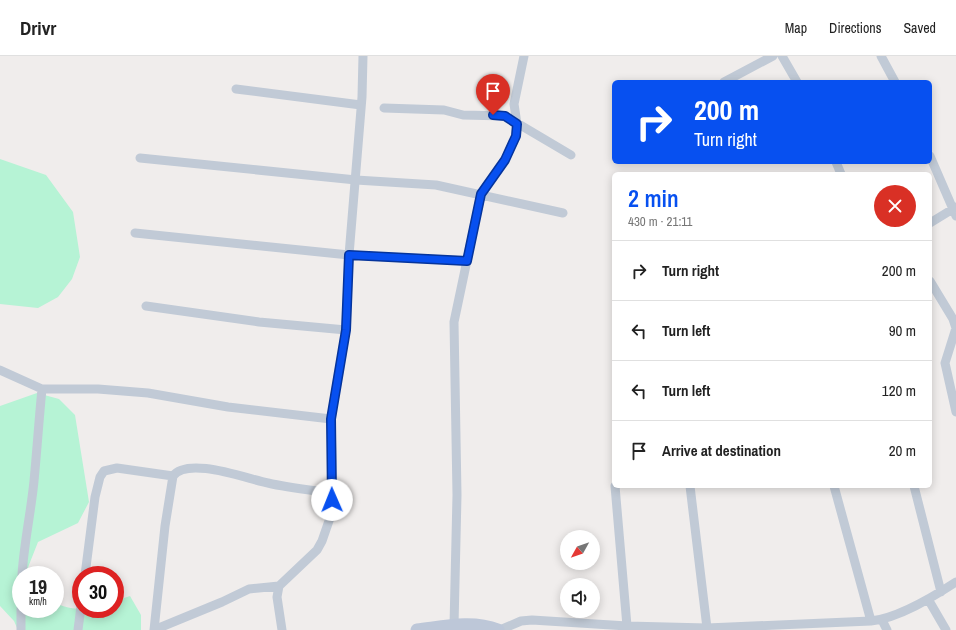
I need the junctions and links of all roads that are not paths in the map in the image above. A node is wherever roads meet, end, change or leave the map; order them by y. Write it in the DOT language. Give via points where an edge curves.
graph roads {
  1 [pos="363,56"];
  2 [pos="524,56"];
  3 [pos="773,56"];
  4 [pos="782,56"];
  5 [pos="881,56"];
  6 [pos="728,80"];
  7 [pos="796,80"];
  8 [pos="894,80"];
  9 [pos="236,89"];
  10 [pos="361,105"];
  11 [pos="384,108"];
  12 [pos="517,124"];
  13 [pos="571,154"];
  14 [pos="140,158"];
  15 [pos="932,160"];
  16 [pos="356,180"];
  17 [pos="481,194"];
  18 [pos="955,211"];
  19 [pos="563,213"];
  20 [pos="932,222"];
  21 [pos="135,233"];
  22 [pos="349,255"];
  23 [pos="467,261"];
  24 [pos="932,284"];
  25 [pos="146,306"];
  26 [pos="956,328"];
  27 [pos="346,330"];
  28 [pos="0,370"];
  29 [pos="42,389"];
  30 [pos="956,412"];
  31 [pos="331,419"];
  32 [pos="173,476"];
  33 [pos="616,488"];
  34 [pos="690,488"];
  35 [pos="835,488"];
  36 [pos="915,488"];
  37 [pos="332,493"];
  38 [pos="23,566"];
  39 [pos="86,566"];
  40 [pos="956,582"];
  41 [pos="279,586"];
  42 [pos="941,592"];
  43 [pos="928,600"];
  44 [pos="21,618"];
  45 [pos="80,618"];
  46 [pos="882,620"];
  47 [pos="871,621"];
  48 [pos="454,626"];
  49 [pos="622,627"];
  50 [pos="707,628"];
  51 [pos="21,630"];
  52 [pos="78,630"];
  53 [pos="154,630"];
  54 [pos="282,630"];
  55 [pos="417,630"];
  56 [pos="499,630"];
  57 [pos="887,630"];
  58 [pos="946,630"];
  1 -- 10 [label="street"];
  2 -- 12 [label="street" via="514,104"];
  3 -- 6 [label="street"];
  4 -- 7 [label="street"];
  5 -- 8 [label="street"];
  9 -- 10 [label="street"];
  10 -- 16 [label="street"];
  11 -- 12 [label="street" via="505,116"];
  12 -- 13 [label="street"];
  12 -- 17 [label="street" via="516,136 505,160"];
  14 -- 16 [label="street"];
  15 -- 18 [label="street"];
  16 -- 17 [label="street" via="417,183"];
  16 -- 22 [label="street"];
  17 -- 19 [label="street"];
  17 -- 23 [label="street"];
  18 -- 20 [label="street"];
  21 -- 22 [label="street"];
  22 -- 23 [label="street"];
  22 -- 27 [label="street"];
  23 -- 48 [label="street" via="454,322 457,495"];
  24 -- 26 [label="street" via="953,318"];
  25 -- 27 [label="street" via="258,322"];
  26 -- 30 [label="street" via="945,364"];
  27 -- 31 [label="street"];
  28 -- 29 [label="street"];
  29 -- 31 [label="street" via="98,389 148,393 228,407"];
  29 -- 38 [label="street" via="35,447 34,482"];
  31 -- 37 [label="street"];
  32 -- 37 [label="street" via="182,469 204,469 246,476 266,483"];
  32 -- 39 [label="street" via="117,468 104,471 95,498"];
  32 -- 53 [label="street"];
  33 -- 49 [label="street"];
  34 -- 50 [label="street"];
  35 -- 47 [label="street"];
  36 -- 42 [label="street"];
  37 -- 41 [label="street" via="331,515 322,541"];
  40 -- 42 [label="street"];
  41 -- 53 [label="street" via="249,589"];
  41 -- 54 [label="street" via="277,597"];
  42 -- 43 [label="street"];
  43 -- 46 [label="street"];
  43 -- 58 [label="street"];
  44 -- 51 [label="street"];
  45 -- 52 [label="street"];
  46 -- 47 [label="street"];
  46 -- 57 [label="street"];
  47 -- 50 [label="street"];
  48 -- 55 [label="main road"];
  48 -- 56 [label="main road" via="487,626"];
  49 -- 50 [label="street"];
  49 -- 56 [label="street" via="532,620 515,622"];
}
